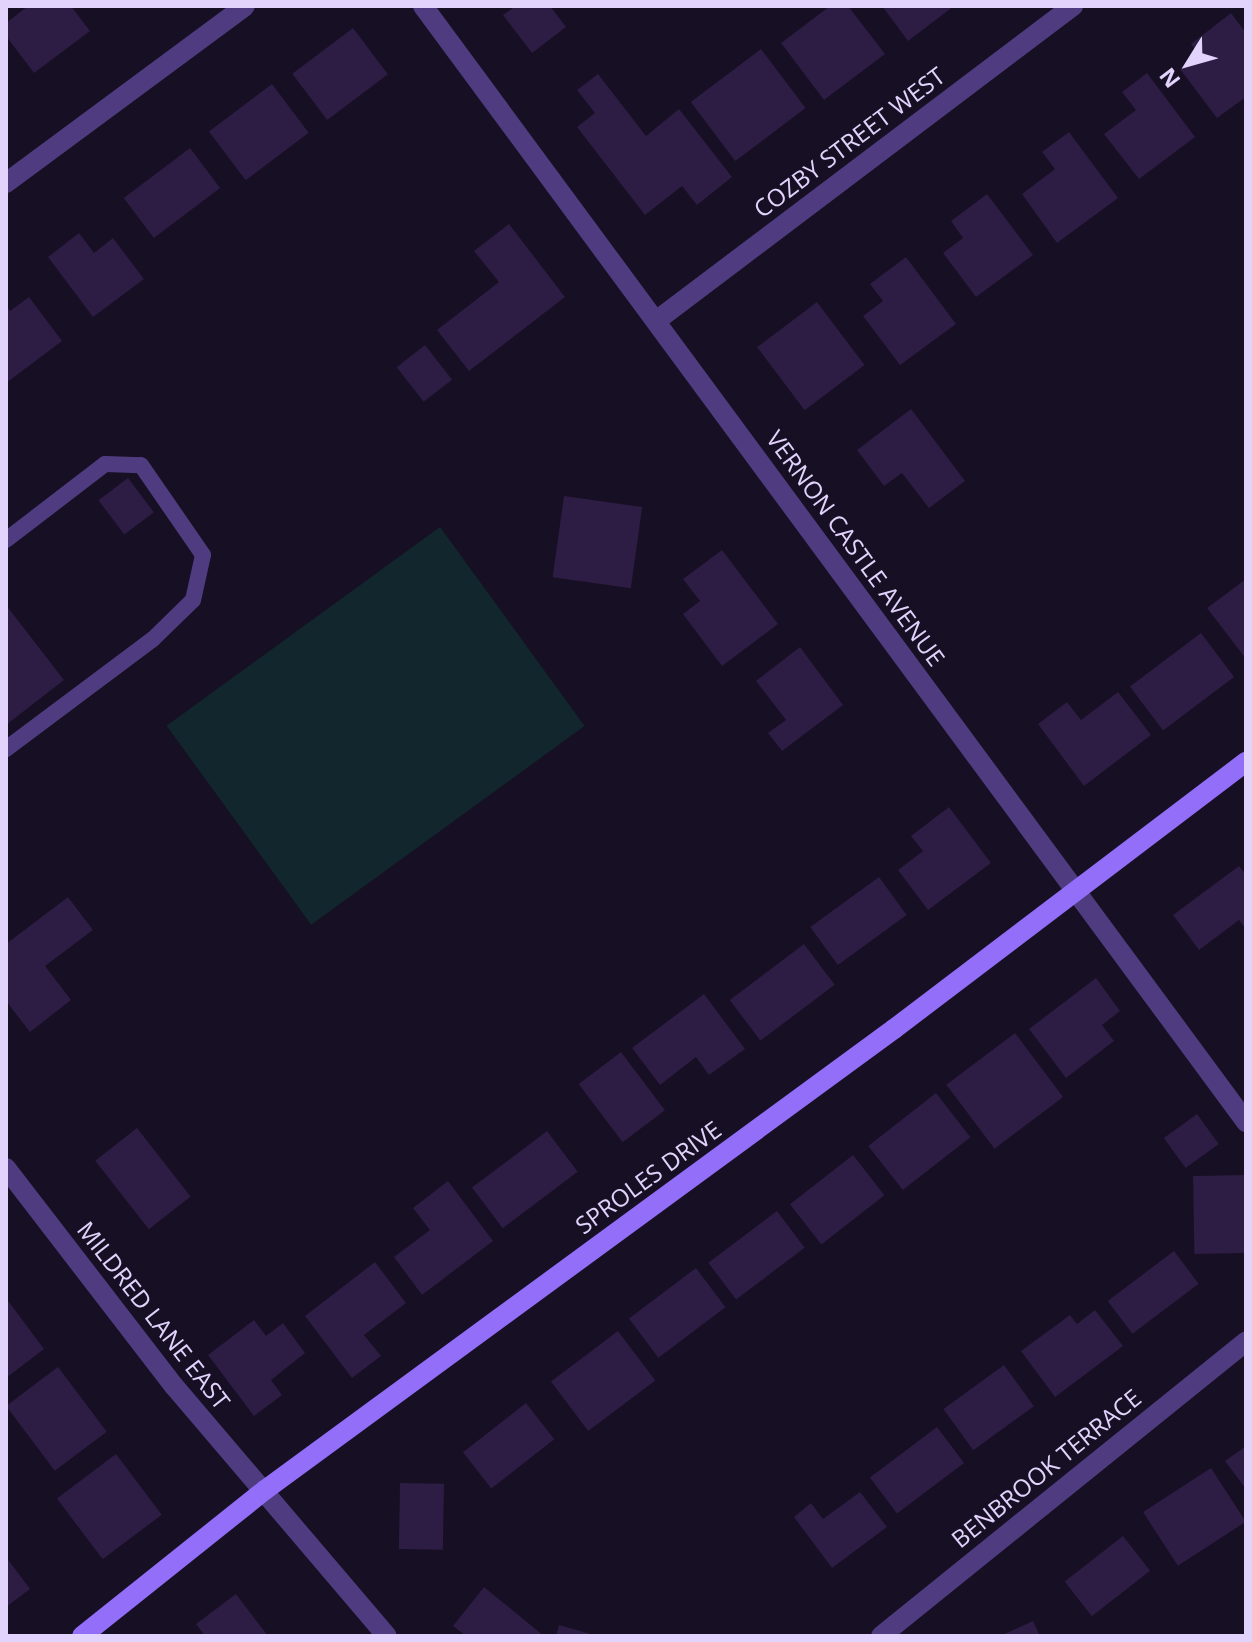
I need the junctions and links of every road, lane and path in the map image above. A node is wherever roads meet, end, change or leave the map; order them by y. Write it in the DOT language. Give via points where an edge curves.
graph roads {
  1 [pos="245,6"];
  2 [pos="423,6"];
  3 [pos="1073,6"];
  4 [pos="6,183"];
  5 [pos="656,321"];
  6 [pos="6,540"];
  7 [pos="6,749"];
  8 [pos="1246,762"];
  9 [pos="1077,891"];
  10 [pos="1246,1122"];
  11 [pos="6,1168"];
  12 [pos="1246,1341"];
  13 [pos="265,1490"];
  14 [pos="82,1636"];
  15 [pos="387,1636"];
  16 [pos="881,1636"];
  1 -- 4 [label="street"];
  2 -- 5 [label="street, VERNON CASTLE AVENUE"];
  3 -- 5 [label="street, COZBY STREET WEST"];
  5 -- 9 [label="street, VERNON CASTLE AVENUE"];
  6 -- 7 [label="lane" via="105,464 141,465 203,555 193,600 183,610 153,639"];
  8 -- 9 [label="street, SPROLES DRIVE"];
  9 -- 10 [label="street, VERNON CASTLE AVENUE"];
  9 -- 13 [label="street, SPROLES DRIVE"];
  11 -- 13 [label="street, MILDRED LANE EAST" via="174,1386"];
  12 -- 16 [label="street, BENBROOK TERRACE"];
  13 -- 14 [label="street, SPROLES DRIVE"];
  13 -- 15 [label="street, MILDRED LANE EAST"];
}
